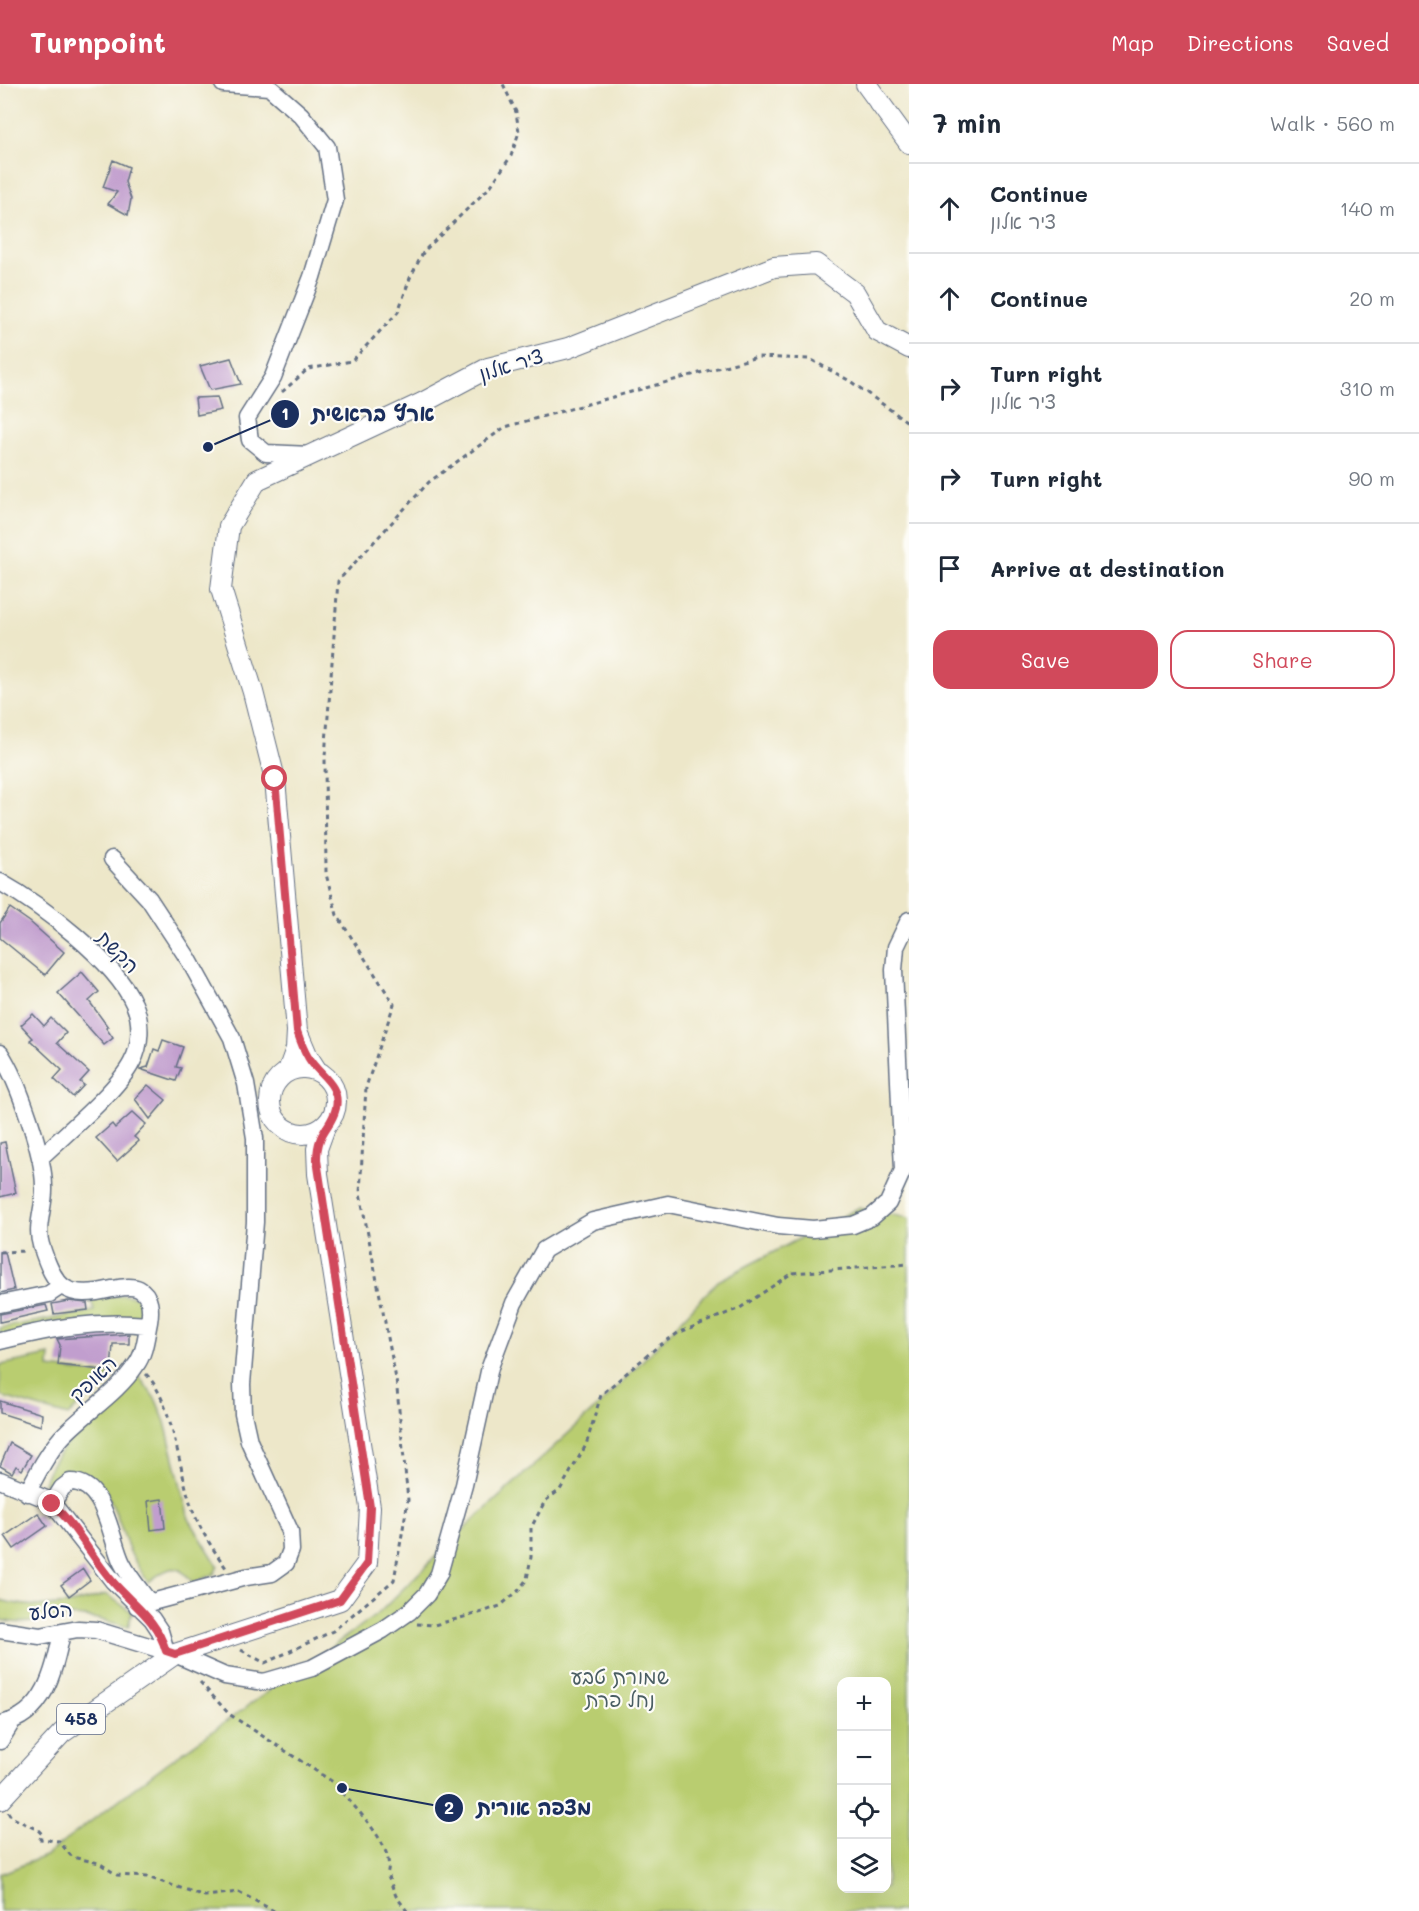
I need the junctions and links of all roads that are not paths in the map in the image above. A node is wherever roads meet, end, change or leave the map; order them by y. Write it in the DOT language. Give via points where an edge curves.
graph roads {
  1 [pos="223,84"];
  2 [pos="866,84"];
  3 [pos="909,143"];
  4 [pos="909,348"];
  5 [pos="310,455"];
  6 [pos="112,859"];
  7 [pos="0,882"];
  8 [pos="909,920"];
  9 [pos="297,1031"];
  10 [pos="0,1053"];
  11 [pos="288,1071"];
  12 [pos="317,1071"];
  13 [pos="325,1127"];
  14 [pos="290,1131"];
  15 [pos="40,1158"];
  16 [pos="318,1174"];
  17 [pos="61,1286"];
  18 [pos="0,1305"];
  19 [pos="148,1325"];
  20 [pos="0,1341"];
  21 [pos="0,1480"];
  22 [pos="27,1492"];
  23 [pos="52,1504"];
  24 [pos="143,1604"];
  25 [pos="0,1630"];
  26 [pos="62,1632"];
  27 [pos="171,1652"];
  28 [pos="7,1722"];
  29 [pos="0,1741"];
  30 [pos="5,1803"];
  1 -- 5 [label="street" via="269,87 301,115 327,147 335,200 312,277 273,377 247,418 250,440 266,453"];
  2 -- 3 [label="main road"];
  4 -- 5 [label="main road, ציר אלון" via="877,331 855,293 816,264 774,267 568,348 488,368"];
  5 -- 9 [label="main road, ציר אלון" via="257,480 229,526 220,589 253,692 275,779"];
  6 -- 24 [label="street" via="149,899 189,960 232,1038 246,1084 255,1138 255,1222 243,1414 249,1441 290,1532 291,1550 286,1563 272,1573"];
  7 -- 15 [label="street, הקשת" via="65,928 124,985 139,1023 136,1054 124,1074"];
  8 -- 27 [label="street, הסלע" via="896,947 894,970 903,1170 888,1203 872,1217 853,1225 813,1229 668,1204 593,1221 544,1250 514,1303 490,1367 464,1485 439,1574 427,1594 398,1620 312,1668 264,1682 225,1676"];
  9 -- 11 [label="main road, ציר אלון"];
  9 -- 12 [label="main road, ציר אלון"];
  10 -- 15 [label="street" via="14,1077"];
  11 -- 12 [label="main road"];
  11 -- 14 [label="main road" via="273,1087 270,1102 278,1122"];
  12 -- 13 [label="main road" via="333,1086 337,1101"];
  13 -- 14 [label="main road" via="311,1134"];
  13 -- 16 [label="main road, 458" via="317,1149"];
  14 -- 16 [label="main road, 458"];
  15 -- 17 [label="street" via="45,1185 38,1231 43,1251"];
  16 -- 27 [label="main road, 458" via="370,1507 367,1563 340,1600"];
  17 -- 18 [label="street" via="49,1294"];
  17 -- 19 [label="street, האופק" via="81,1295 125,1287 139,1289 148,1297"];
  19 -- 20 [label="street" via="111,1321 70,1325"];
  19 -- 22 [label="street, האופק" via="137,1365 60,1439"];
  21 -- 22 [label="street"];
  22 -- 23 [label="street"];
  23 -- 24 [label="street" via="113,1581"];
  23 -- 24 [label="street" via="70,1482 84,1484 97,1497 122,1564"];
  24 -- 27 [label="street"];
  25 -- 26 [label="street, הסלע" via="40,1636"];
  26 -- 27 [label="street, הסלע" via="96,1630"];
  26 -- 28 [label="street" via="50,1682 32,1708"];
  27 -- 30 [label="main road, 458" via="62,1733"];
  28 -- 29 [label="street"];
}
